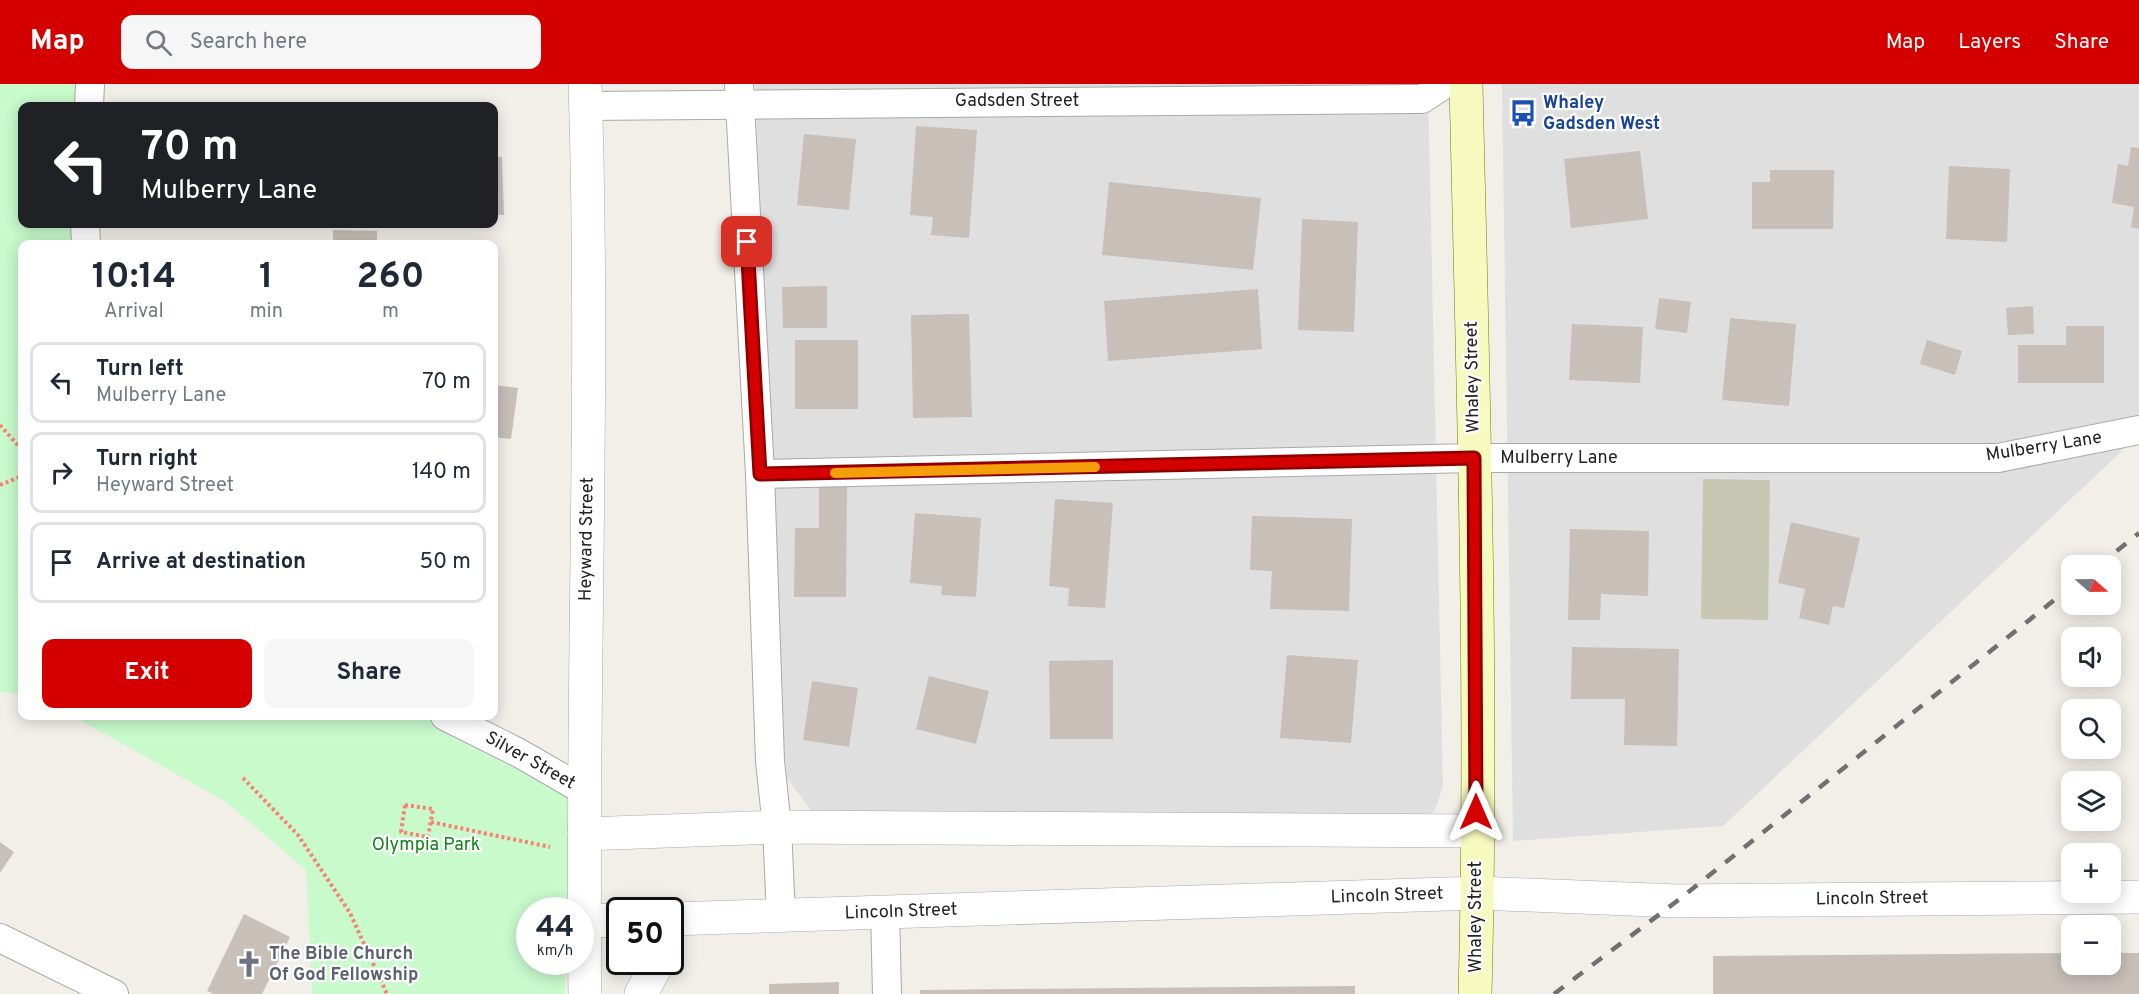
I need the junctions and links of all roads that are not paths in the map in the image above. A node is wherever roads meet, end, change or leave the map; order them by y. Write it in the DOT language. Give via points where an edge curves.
graph roads {
  1 [pos="90,84"];
  2 [pos="1445,84"];
  3 [pos="1466,84"];
  4 [pos="739,93"];
  5 [pos="585,95"];
  6 [pos="89,102"];
  7 [pos="2139,430"];
  8 [pos="1474,458"];
  9 [pos="760,474"];
  10 [pos="453,720"];
  11 [pos="583,790"];
  12 [pos="777,827"];
  13 [pos="1476,831"];
  14 [pos="584,834"];
  15 [pos="1478,892"];
  16 [pos="584,897"];
  17 [pos="2139,897"];
  18 [pos="885,912"];
  19 [pos="781,916"];
  20 [pos="684,918"];
  21 [pos="0,938"];
  22 [pos="585,975"];
  23 [pos="651,975"];
  24 [pos="114,994"];
  25 [pos="585,994"];
  26 [pos="641,994"];
  27 [pos="887,994"];
  28 [pos="1475,994"];
  1 -- 6 [label="street"];
  2 -- 4 [label="street, Gadsden Street" via="1422,99"];
  3 -- 8 [label="main road, Whaley Street"];
  4 -- 5 [label="street, Gadsden Street"];
  4 -- 9 [label="street"];
  5 -- 11 [label="street, Heyward Street" via="588,517"];
  7 -- 8 [label="street, Mulberry Lane" via="1998,458"];
  8 -- 9 [label="street, Mulberry Lane"];
  8 -- 13 [label="main road, Whaley Street"];
  9 -- 12 [label="street" via="770,761"];
  10 -- 11 [label="street, Silver Street"];
  11 -- 14 [label="street, Heyward Street"];
  12 -- 13 [label="street"];
  12 -- 14 [label="street"];
  12 -- 19 [label="street"];
  13 -- 15 [label="main road, Whaley Street"];
  14 -- 16 [label="street, Heyward Street"];
  15 -- 17 [label="street, Lincoln Street" via="1677,901"];
  15 -- 18 [label="street, Lincoln Street"];
  15 -- 28 [label="main road, Whaley Street"];
  18 -- 19 [label="street, Lincoln Street"];
  18 -- 27 [label="street"];
  19 -- 20 [label="street, Lincoln Street"];
  21 -- 24 [label="street"];
  22 -- 25 [label="street, Heyward Street"];
  23 -- 26 [label="street"];
}
